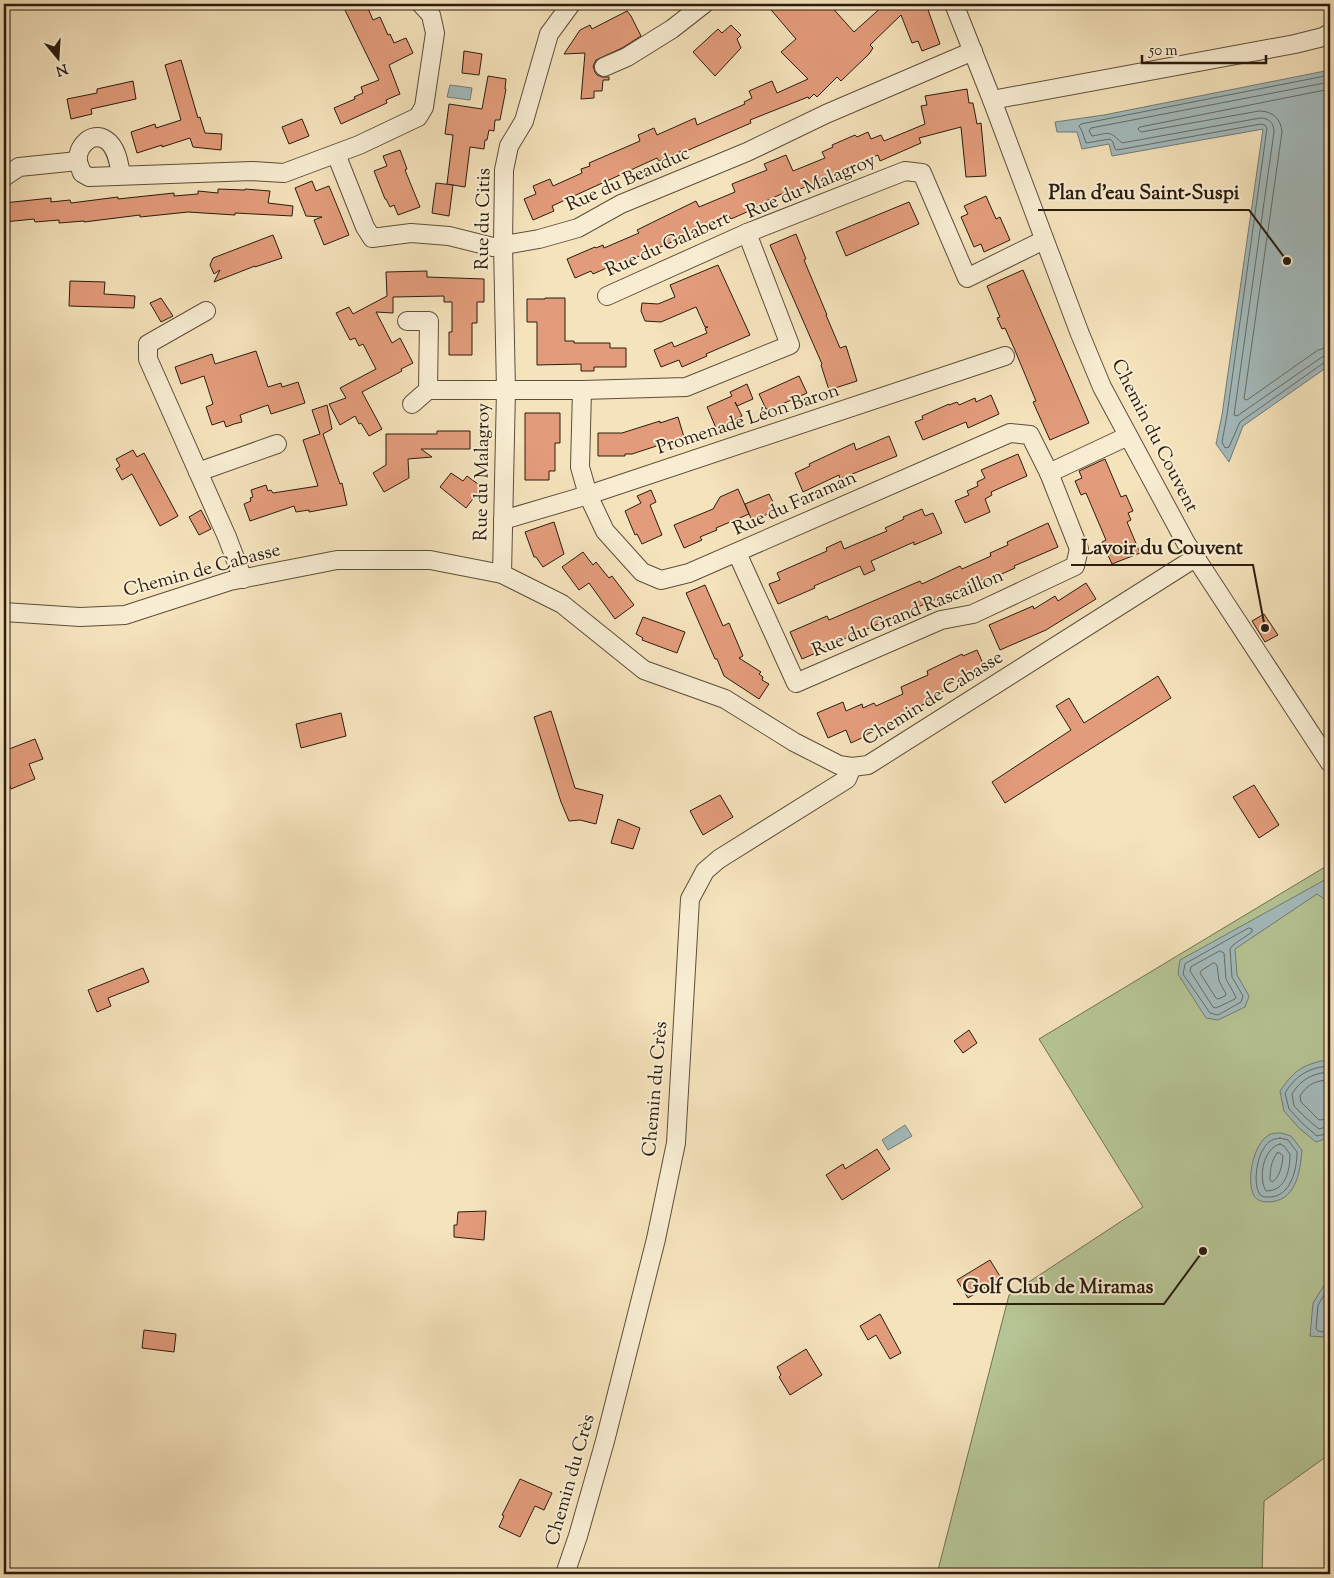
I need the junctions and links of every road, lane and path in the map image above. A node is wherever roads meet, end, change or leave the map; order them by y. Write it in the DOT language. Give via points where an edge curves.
graph roads {
  1 [pos="421,4"];
  2 [pos="571,4"];
  3 [pos="704,4"];
  4 [pos="954,4"];
  5 [pos="1330,33"];
  6 [pos="973,51"];
  7 [pos="604,67"];
  8 [pos="992,100"];
  9 [pos="336,154"];
  10 [pos="78,161"];
  11 [pos="121,176"];
  12 [pos="4,178"];
  13 [pos="747,233"];
  14 [pos="1044,240"];
  15 [pos="503,246"];
  16 [pos="607,296"];
  17 [pos="206,311"];
  18 [pos="407,320"];
  19 [pos="1005,356"];
  20 [pos="428,390"];
  21 [pos="506,390"];
  22 [pos="582,390"];
  23 [pos="412,404"];
  24 [pos="1128,436"];
  25 [pos="277,444"];
  26 [pos="198,472"];
  27 [pos="1049,473"];
  28 [pos="588,495"];
  29 [pos="503,520"];
  30 [pos="736,552"];
  31 [pos="1195,558"];
  32 [pos="502,574"];
  33 [pos="243,579"];
  34 [pos="4,612"];
  35 [pos="1330,764"];
  36 [pos="852,766"];
  37 [pos="565,1574"];
  1 -- 9 [label="street" via="432,15 435,33 424,107 418,117"];
  2 -- 15 [label="street, Rue du Citis" via="549,34 524,121 509,146 504,170"];
  3 -- 7 [label="street" via="672,29"];
  4 -- 6 [label="street, Chemin du Couvent"];
  5 -- 8 [label="street" via="1295,44"];
  6 -- 8 [label="street, Chemin du Couvent"];
  6 -- 15 [label="street, Rue du Beauduc" via="747,152 621,204 578,228"];
  8 -- 14 [label="street, Chemin du Couvent"];
  9 -- 11 [label="street" via="284,173 252,171"];
  9 -- 15 [label="street, Rue du Beauduc" via="372,238 411,233"];
  10 -- 11 [label="street" via="82,173 89,177"];
  10 -- 11 [label="street" via="80,148 88,140 97,137 106,140 116,154"];
  10 -- 12 [label="street" via="18,167"];
  13 -- 14 [label="street, Rue du Malagroy" via="905,171 922,173 967,278"];
  13 -- 16 [label="street, Rue du Galabert"];
  13 -- 22 [label="street, Rue du Malagroy" via="790,345 686,387"];
  14 -- 24 [label="street, Chemin du Couvent" via="1102,387"];
  15 -- 21 [label="street, Rue du Citis"];
  17 -- 26 [label="street" via="148,344 148,359"];
  18 -- 20 [label="street" via="429,321"];
  19 -- 28 [label="street, Promenade Léon Baron"];
  20 -- 21 [label="street"];
  20 -- 23 [label="street"];
  21 -- 22 [label="street, Rue du Malagroy"];
  21 -- 29 [label="street, Rue du Malagroy"];
  22 -- 28 [label="street, Rue du Faraman" via="580,467"];
  24 -- 27 [label="street"];
  24 -- 31 [label="street, Chemin du Couvent"];
  25 -- 26 [label="street"];
  26 -- 33 [label="street"];
  27 -- 30 [label="street, Rue du Faraman" via="1030,435 1010,433"];
  27 -- 30 [label="street, Rue du Grand Rascaillon" via="1079,549 1075,566 973,614 941,620 796,683"];
  28 -- 29 [label="street, Promenade Léon Baron"];
  28 -- 30 [label="street, Rue du Faraman" via="605,530 642,572 661,580 688,573"];
  29 -- 32 [label="street, Rue du Malagroy"];
  31 -- 35 [label="street, Chemin du Couvent"];
  31 -- 36 [label="street, Chemin de Cabasse" via="868,765"];
  32 -- 33 [label="street, Chemin de Cabasse" via="430,560 336,560"];
  32 -- 36 [label="street, Chemin de Cabasse" via="562,604 644,670 725,700 794,742 839,765"];
  33 -- 34 [label="street, Chemin de Cabasse" via="125,615 80,617"];
  36 -- 37 [label="street, Chemin du Crès" via="847,779 705,871 690,899 676,1143 656,1239 605,1441"];
}
